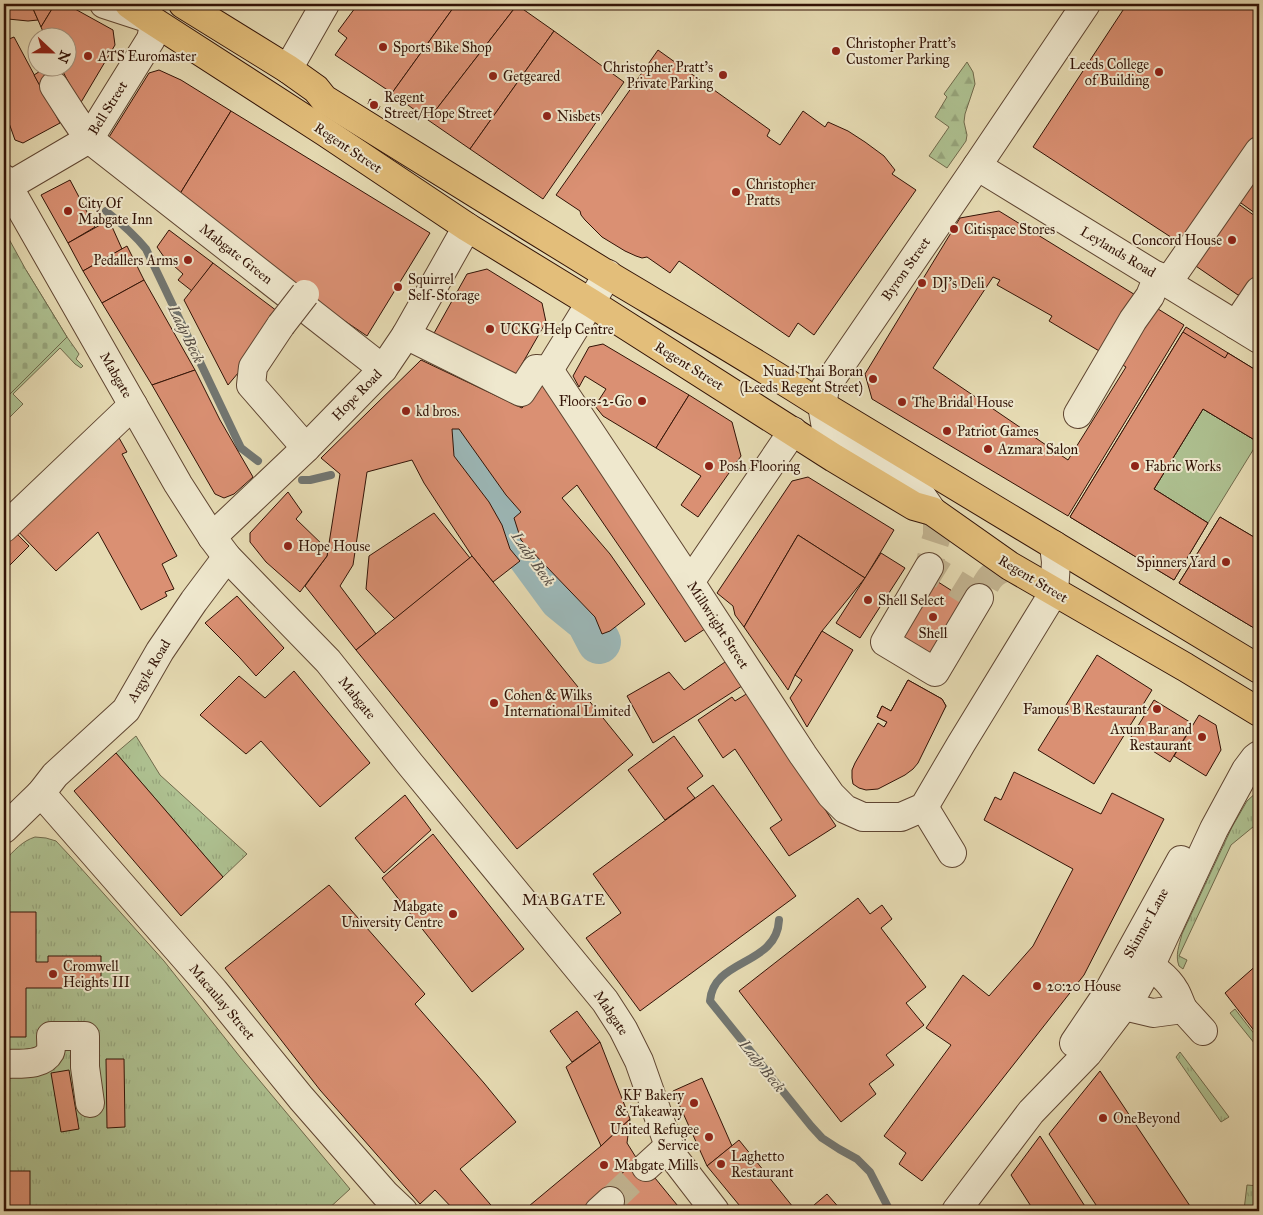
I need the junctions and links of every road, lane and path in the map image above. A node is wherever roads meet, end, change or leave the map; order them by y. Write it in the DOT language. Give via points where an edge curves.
graph roads {
  1 [pos="104,4"];
  2 [pos="184,4"];
  3 [pos="326,4"];
  4 [pos="1083,5"];
  5 [pos="139,12"];
  6 [pos="288,69"];
  7 [pos="54,86"];
  8 [pos="89,139"];
  9 [pos="1259,151"];
  10 [pos="977,166"];
  11 [pos="6,183"];
  12 [pos="467,227"];
  13 [pos="608,274"];
  14 [pos="1163,279"];
  15 [pos="1259,291"];
  16 [pos="305,294"];
  17 [pos="591,303"];
  18 [pos="1236,325"];
  19 [pos="406,335"];
  20 [pos="1259,339"];
  21 [pos="383,369"];
  22 [pos="549,370"];
  23 [pos="133,405"];
  24 [pos="822,405"];
  25 [pos="1078,414"];
  26 [pos="793,431"];
  27 [pos="306,448"];
  28 [pos="932,511"];
  29 [pos="4,528"];
  30 [pos="1054,545"];
  31 [pos="220,547"];
  32 [pos="929,567"];
  33 [pos="690,582"];
  34 [pos="1054,592"];
  35 [pos="979,598"];
  36 [pos="1259,668"];
  37 [pos="1259,712"];
  38 [pos="1259,734"];
  39 [pos="1259,755"];
  40 [pos="39,794"];
  41 [pos="924,807"];
  42 [pos="4,829"];
  43 [pos="952,853"];
  44 [pos="1140,959"];
  45 [pos="1116,999"];
  46 [pos="1183,1010"];
  47 [pos="1202,1031"];
  48 [pos="4,1064"];
  49 [pos="90,1103"];
  50 [pos="669,1146"];
  51 [pos="646,1168"];
  52 [pos="403,1211"];
  53 [pos="715,1211"];
  54 [pos="956,1211"];
  1 -- 5 [label="street"];
  2 -- 6 [label="highway, Regent Street"];
  3 -- 6 [label="street"];
  4 -- 10 [label="street, Byron Street"];
  5 -- 8 [label="street, Bell Street" via="153,30 151,39"];
  5 -- 12 [label="highway, Regent Street"];
  6 -- 13 [label="highway, Regent Street" via="316,89 324,99"];
  7 -- 8 [label="street, Mabgate Green"];
  8 -- 11 [label="street, Bell Street"];
  8 -- 21 [label="street, Mabgate Green"];
  9 -- 14 [label="street"];
  10 -- 14 [label="street, Leylands Road"];
  10 -- 24 [label="street, Byron Street" via="829,380"];
  11 -- 23 [label="street, Mabgate"];
  12 -- 17 [label="highway, Regent Street"];
  12 -- 19 [label="street, Hope Road"];
  13 -- 17 [label="street"];
  13 -- 24 [label="highway, Regent Street"];
  14 -- 18 [label="street, Leylands Road"];
  14 -- 25 [label="street" via="1133,320"];
  15 -- 18 [label="street"];
  16 -- 27 [label="street, bridge" via="253,367 251,385"];
  17 -- 22 [label="street"];
  17 -- 26 [label="highway, Regent Street"];
  18 -- 20 [label="street, Leylands Road"];
  19 -- 21 [label="street, Hope Road"];
  19 -- 22 [label="street" via="521,392 536,369"];
  21 -- 27 [label="street, Hope Road"];
  22 -- 33 [label="street, Millwright Street"];
  23 -- 29 [label="street"];
  23 -- 31 [label="street, Mabgate" via="178,484"];
  24 -- 28 [label="street, Byron Street" via="826,428 842,444 920,492"];
  24 -- 30 [label="highway, Regent Street"];
  26 -- 28 [label="highway, Regent Street" via="914,506"];
  26 -- 33 [label="street"];
  27 -- 31 [label="street, Hope Road" via="271,481"];
  28 -- 34 [label="highway, Regent Street" via="1010,566"];
  30 -- 34 [label="street"];
  30 -- 36 [label="highway, Regent Street"];
  31 -- 40 [label="street, Argyle Road" via="194,601 126,710"];
  31 -- 50 [label="street, Mabgate" via="328,661 605,1001 639,1061"];
  32 -- 35 [label="street" via="885,642 935,672"];
  33 -- 41 [label="street, Millwright Street" via="803,755 845,809 863,817 901,817"];
  34 -- 37 [label="highway, Regent Street"];
  34 -- 41 [label="street"];
  38 -- 44 [label="street, Skinner Lane" via="1245,751 1192,841"];
  39 -- 44 [label="street, Skinner Lane" via="1246,770"];
  40 -- 42 [label="street, Argyle Road"];
  40 -- 52 [label="street, Macaulay Street" via="214,991 301,1098"];
  41 -- 43 [label="street"];
  44 -- 45 [label="street, Skinner Lane"];
  44 -- 46 [label="street" via="1157,969 1170,984"];
  45 -- 46 [label="street" via="1132,1008 1153,1013"];
  45 -- 54 [label="street, Skinner Lane" via="1063,1060 1031,1112"];
  46 -- 47 [label="street"];
  48 -- 49 [label="street" via="33,1063 44,1059 51,1051 52,1036 85,1036"];
  50 -- 51 [label="street"];
  50 -- 53 [label="street, Mabgate" via="675,1159"];
}
